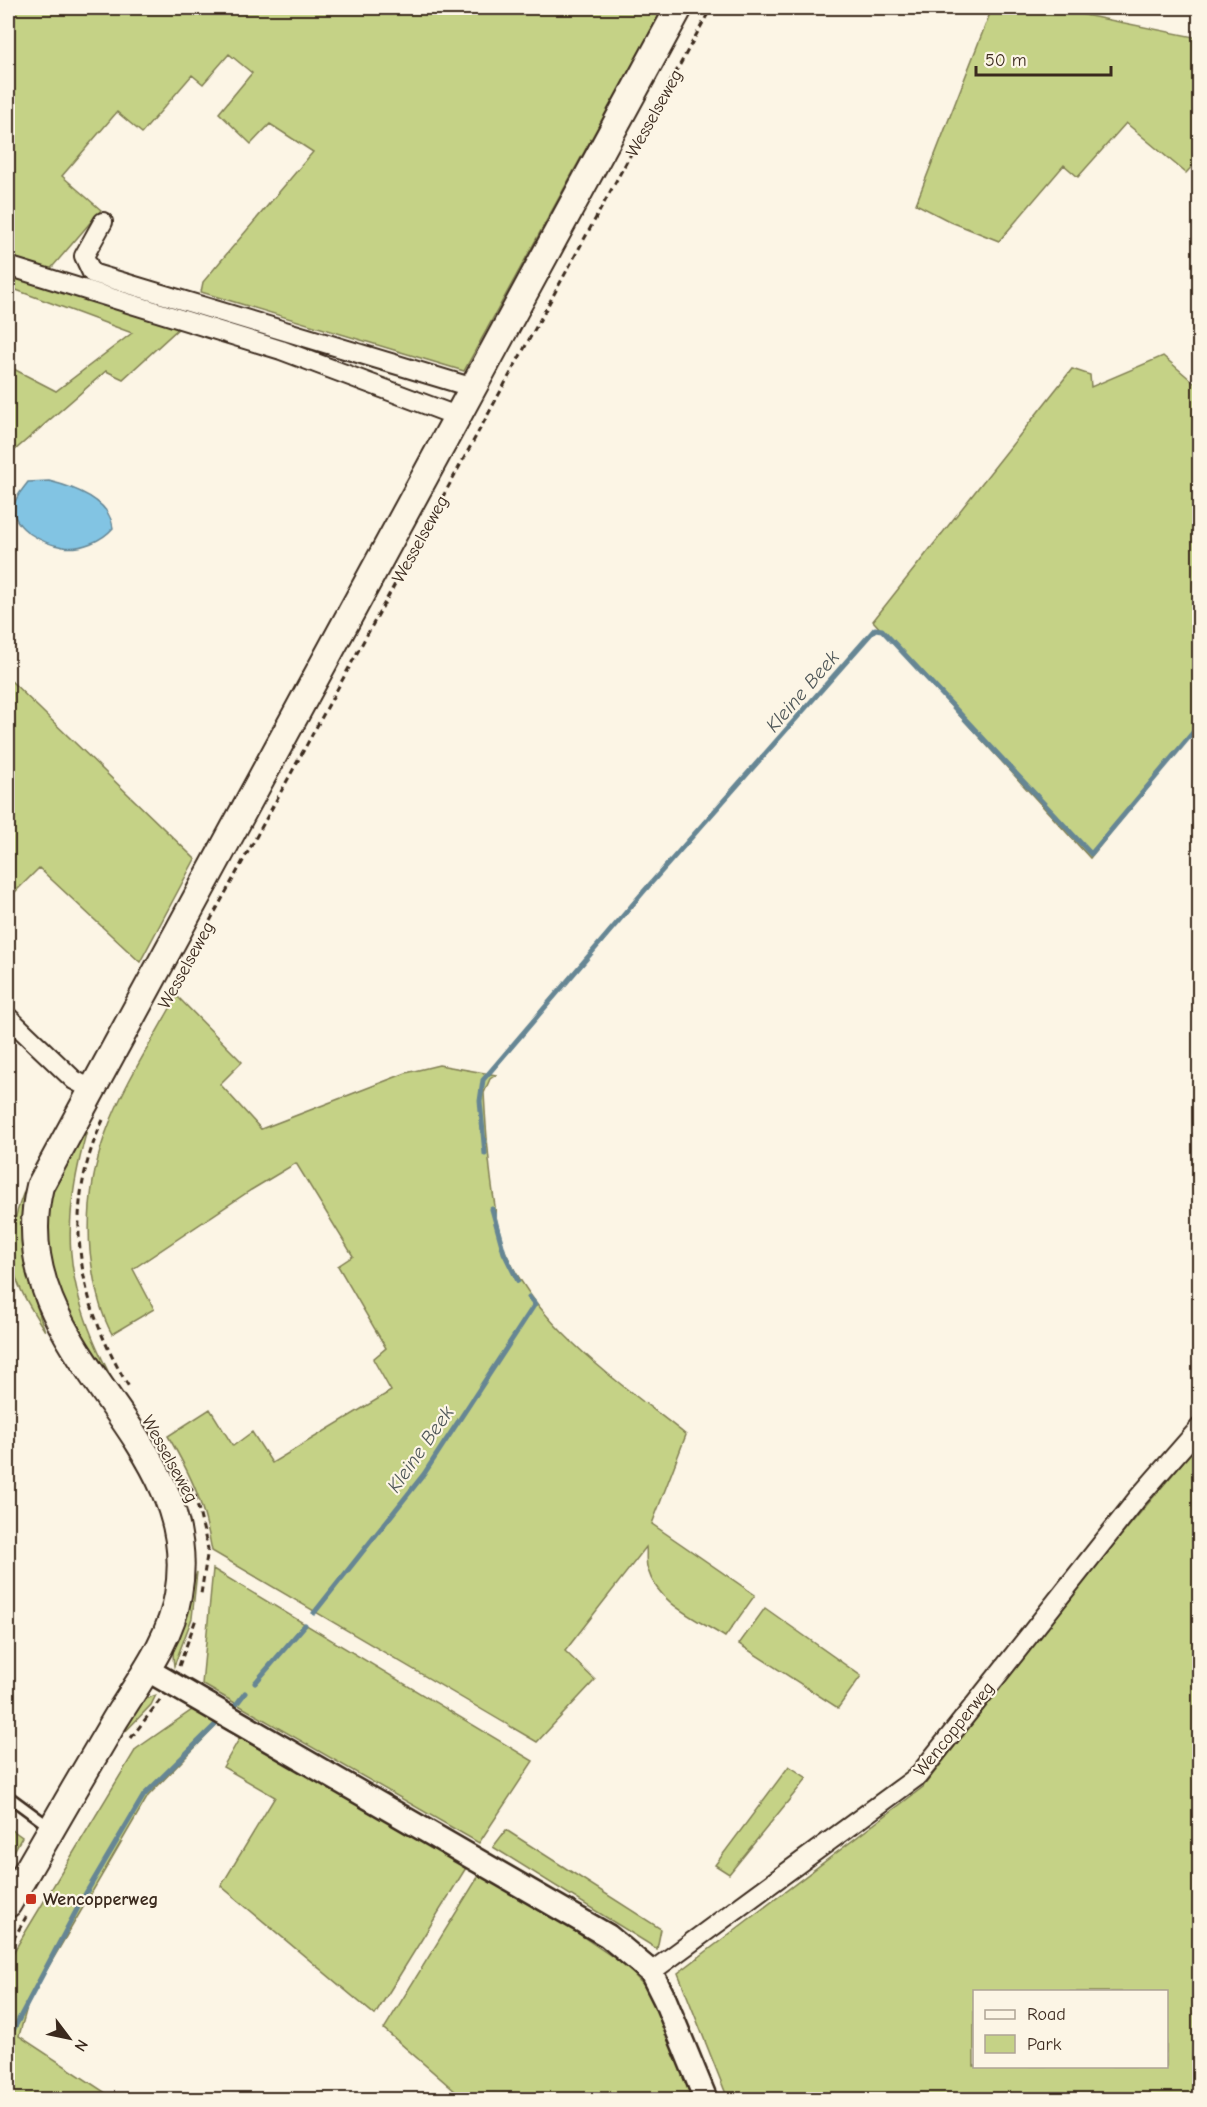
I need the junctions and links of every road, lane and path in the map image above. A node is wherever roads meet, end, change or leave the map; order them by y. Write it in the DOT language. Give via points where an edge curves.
graph roads {
  1 [pos="679,8"];
  2 [pos="711,8"];
  3 [pos="104,222"];
  4 [pos="8,266"];
  5 [pos="474,388"];
  6 [pos="459,417"];
  7 [pos="210,921"];
  8 [pos="8,1017"];
  9 [pos="92,1089"];
  10 [pos="104,1117"];
  11 [pos="130,1388"];
  12 [pos="1200,1427"];
  13 [pos="178,1468"];
  14 [pos="200,1603"];
  15 [pos="198,1613"];
  16 [pos="146,1669"];
  17 [pos="170,1684"];
  18 [pos="126,1747"];
  19 [pos="8,1796"];
  20 [pos="52,1829"];
  21 [pos="19,1906"];
  22 [pos="8,1949"];
  23 [pos="651,1972"];
  24 [pos="706,2100"];
  1 -- 5 [label="main road, Wesselseweg"];
  2 -- 7 [label="path, Wesselseweg"];
  3 -- 5 [label="street" via="84,256 92,273"];
  4 -- 6 [label="street" via="281,350"];
  5 -- 6 [label="main road, Wesselseweg"];
  6 -- 9 [label="main road, Wesselseweg"];
  8 -- 9 [label="street" via="74,1080"];
  9 -- 16 [label="main road, Wesselseweg" via="40,1186 33,1228 36,1258 50,1306 154,1469 177,1522 183,1548 178,1598"];
  10 -- 11 [label="path" via="95,1135 81,1191 81,1270 94,1321"];
  12 -- 23 [label="street, Wencopperweg" via="1137,1499 918,1776"];
  13 -- 14 [label="path, Wesselseweg" via="195,1496 208,1550"];
  15 -- 17 [label="path"];
  16 -- 17 [label="street"];
  16 -- 20 [label="main road, Wesselseweg"];
  17 -- 18 [label="path"];
  17 -- 23 [label="street" via="608,1936"];
  19 -- 20 [label="lane"];
  20 -- 21 [label="main road, Wesselseweg"];
  21 -- 22 [label="path"];
  23 -- 24 [label="street"];
}
